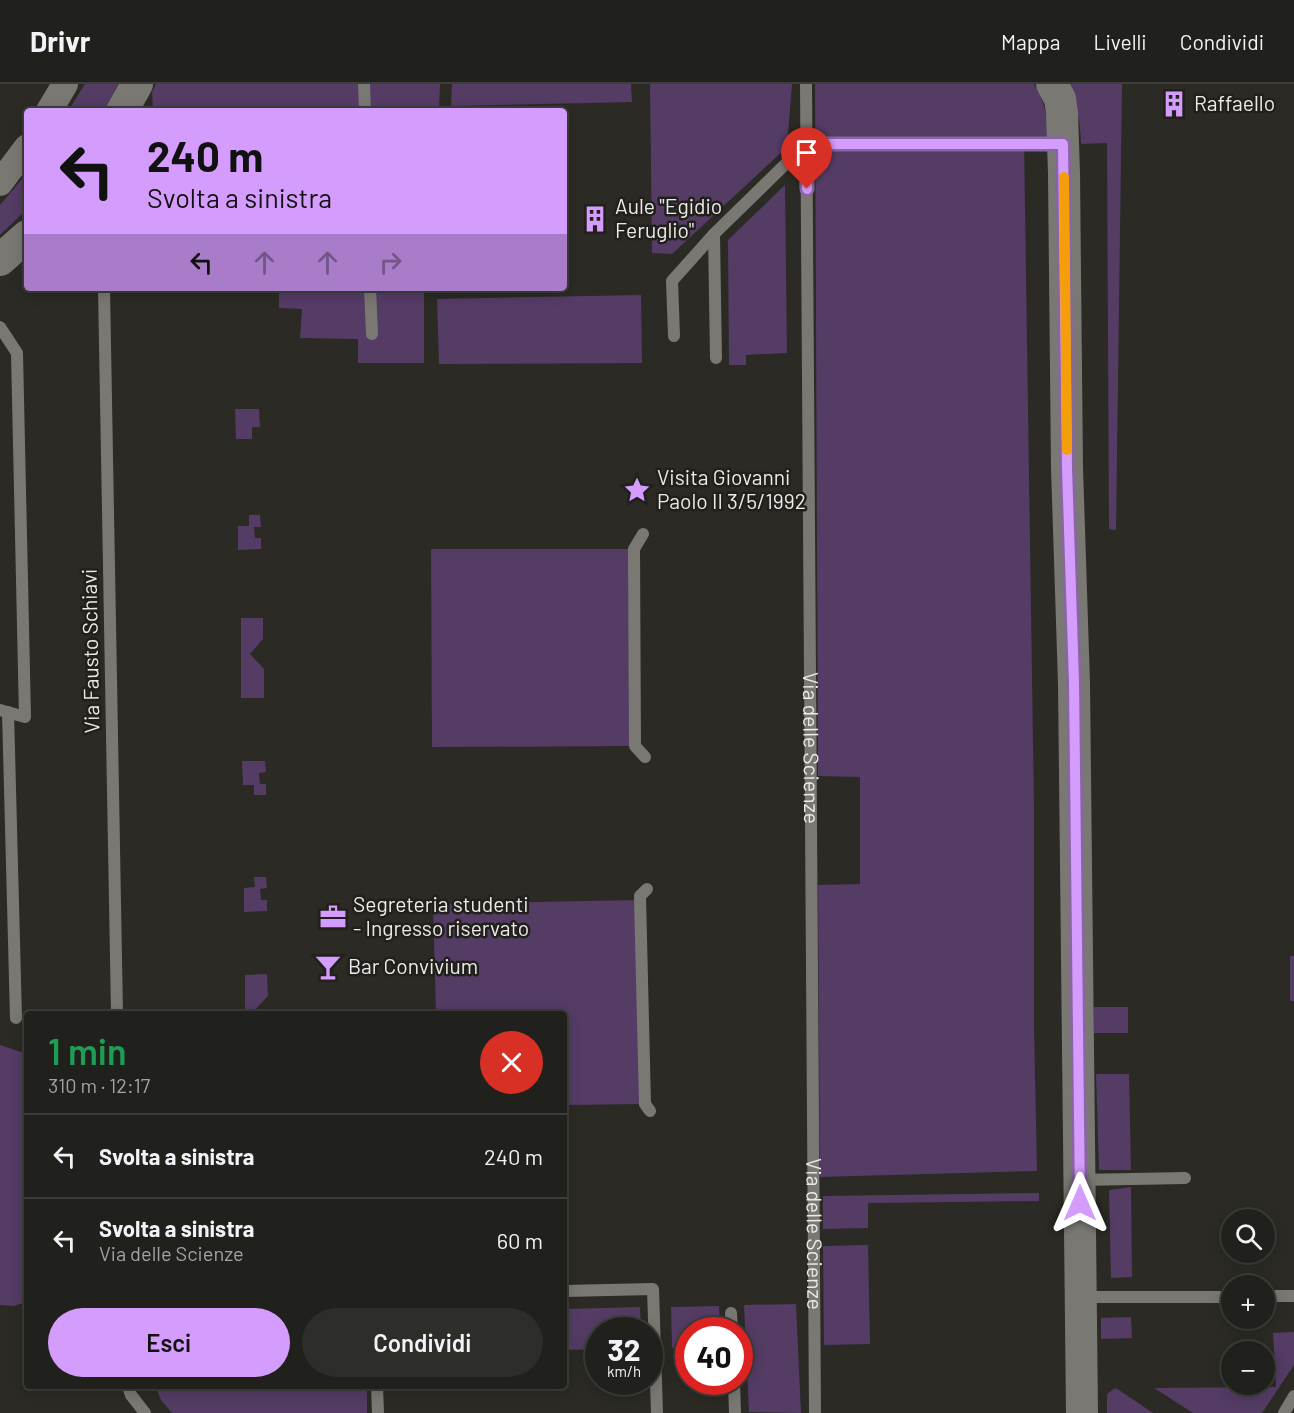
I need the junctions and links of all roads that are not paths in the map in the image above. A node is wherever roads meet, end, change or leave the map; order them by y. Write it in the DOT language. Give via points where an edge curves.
graph roads {
  1 [pos="65,84"];
  2 [pos="137,84"];
  3 [pos="364,84"];
  4 [pos="806,84"];
  5 [pos="1052,84"];
  6 [pos="51,108"];
  7 [pos="124,108"];
  8 [pos="365,108"];
  9 [pos="806,144"];
  10 [pos="1063,144"];
  11 [pos="24,151"];
  12 [pos="0,183"];
  13 [pos="714,234"];
  14 [pos="24,239"];
  15 [pos="0,260"];
  16 [pos="104,291"];
  17 [pos="370,291"];
  18 [pos="0,327"];
  19 [pos="372,334"];
  20 [pos="674,336"];
  21 [pos="716,358"];
  22 [pos="643,534"];
  23 [pos="4,711"];
  24 [pos="645,757"];
  25 [pos="647,889"];
  26 [pos="117,1011"];
  27 [pos="16,1018"];
  28 [pos="650,1111"];
  29 [pos="1185,1179"];
  30 [pos="1080,1180"];
  31 [pos="567,1291"];
  32 [pos="1275,1296"];
  33 [pos="1294,1296"];
  34 [pos="1081,1297"];
  35 [pos="1221,1297"];
  36 [pos="731,1313"];
  37 [pos="731,1317"];
  38 [pos="129,1389"];
  39 [pos="377,1389"];
  40 [pos="734,1395"];
  41 [pos="1294,1396"];
  42 [pos="145,1413"];
  43 [pos="378,1413"];
  44 [pos="657,1413"];
  45 [pos="735,1413"];
  46 [pos="815,1413"];
  47 [pos="1082,1413"];
  48 [pos="1284,1413"];
  1 -- 6 [label="street"];
  2 -- 7 [label="street"];
  3 -- 8 [label="lane"];
  4 -- 9 [label="lane, Via delle Scienze"];
  5 -- 10 [label="street" via="1060,99"];
  9 -- 10 [label="lane"];
  9 -- 13 [label="lane"];
  9 -- 46 [label="lane, Via delle Scienze"];
  10 -- 30 [label="street"];
  11 -- 12 [label="street"];
  13 -- 20 [label="lane" via="672,281"];
  13 -- 21 [label="lane"];
  14 -- 15 [label="street"];
  16 -- 26 [label="lane, Via Fausto Schiavi"];
  17 -- 19 [label="lane"];
  18 -- 23 [label="lane" via="17,353 25,717"];
  22 -- 24 [label="lane" via="634,549 634,672 635,746"];
  23 -- 27 [label="lane"];
  25 -- 28 [label="lane" via="640,896 645,1104"];
  29 -- 30 [label="lane"];
  30 -- 34 [label="street"];
  31 -- 44 [label="lane" via="653,1289"];
  32 -- 33 [label="lane"];
  34 -- 35 [label="lane"];
  34 -- 47 [label="street"];
  36 -- 37 [label="lane"];
  38 -- 42 [label="lane"];
  39 -- 43 [label="lane"];
  40 -- 45 [label="lane"];
  41 -- 48 [label="lane"];
}
